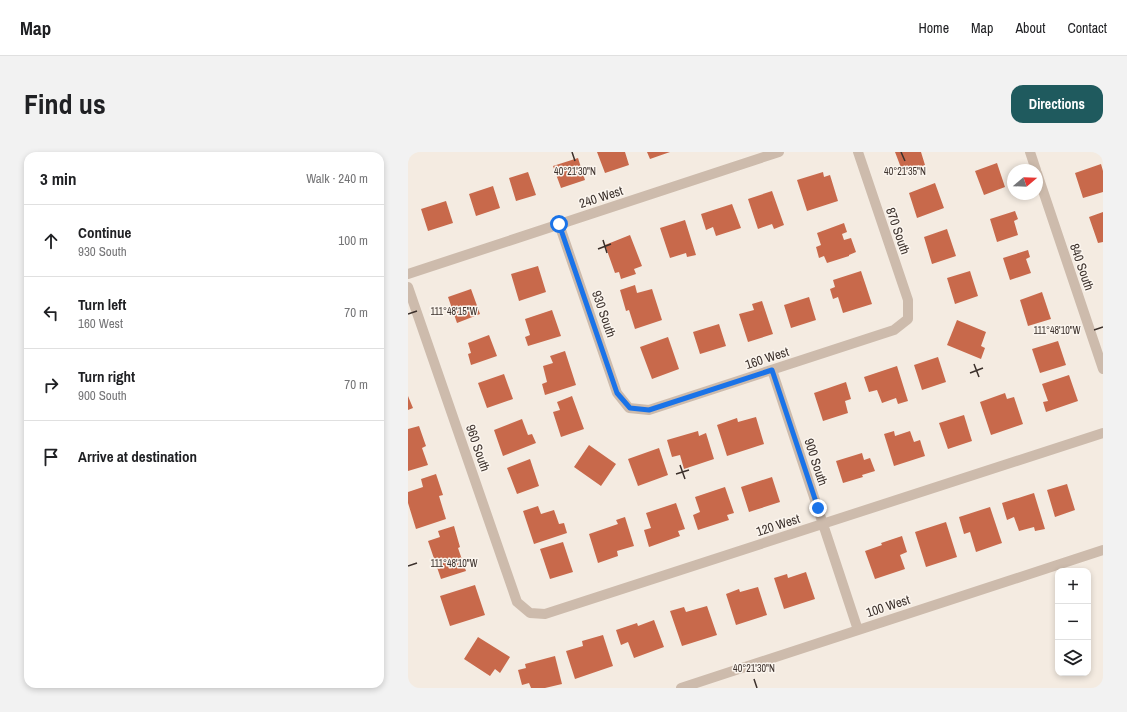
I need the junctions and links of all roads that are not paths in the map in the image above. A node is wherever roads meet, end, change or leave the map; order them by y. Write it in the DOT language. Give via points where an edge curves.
graph roads {
  1 [pos="779,152"];
  2 [pos="858,152"];
  3 [pos="1030,152"];
  4 [pos="1034,164"];
  5 [pos="1043,191"];
  6 [pos="559,224"];
  7 [pos="408,274"];
  8 [pos="408,288"];
  9 [pos="908,319"];
  10 [pos="1103,369"];
  11 [pos="772,370"];
  12 [pos="630,408"];
  13 [pos="1103,433"];
  14 [pos="823,524"];
  15 [pos="1103,550"];
  16 [pos="530,613"];
  17 [pos="858,630"];
  18 [pos="681,688"];
  1 -- 6 [label="street, 240 West"];
  2 -- 9 [label="street, 870 South" via="908,300"];
  3 -- 4 [label="street"];
  5 -- 10 [label="street, 840 South"];
  6 -- 7 [label="street, 240 West"];
  6 -- 12 [label="street, 930 South" via="617,393"];
  8 -- 16 [label="street, 960 South" via="517,602"];
  9 -- 11 [label="street, 160 West" via="894,330"];
  11 -- 12 [label="street, 160 West" via="649,410"];
  11 -- 14 [label="street, 900 South"];
  13 -- 14 [label="street, 120 West"];
  14 -- 16 [label="street, 120 West" via="545,614"];
  14 -- 17 [label="street, 900 South"];
  15 -- 17 [label="street, 100 West"];
  17 -- 18 [label="street, 100 West"];
}
